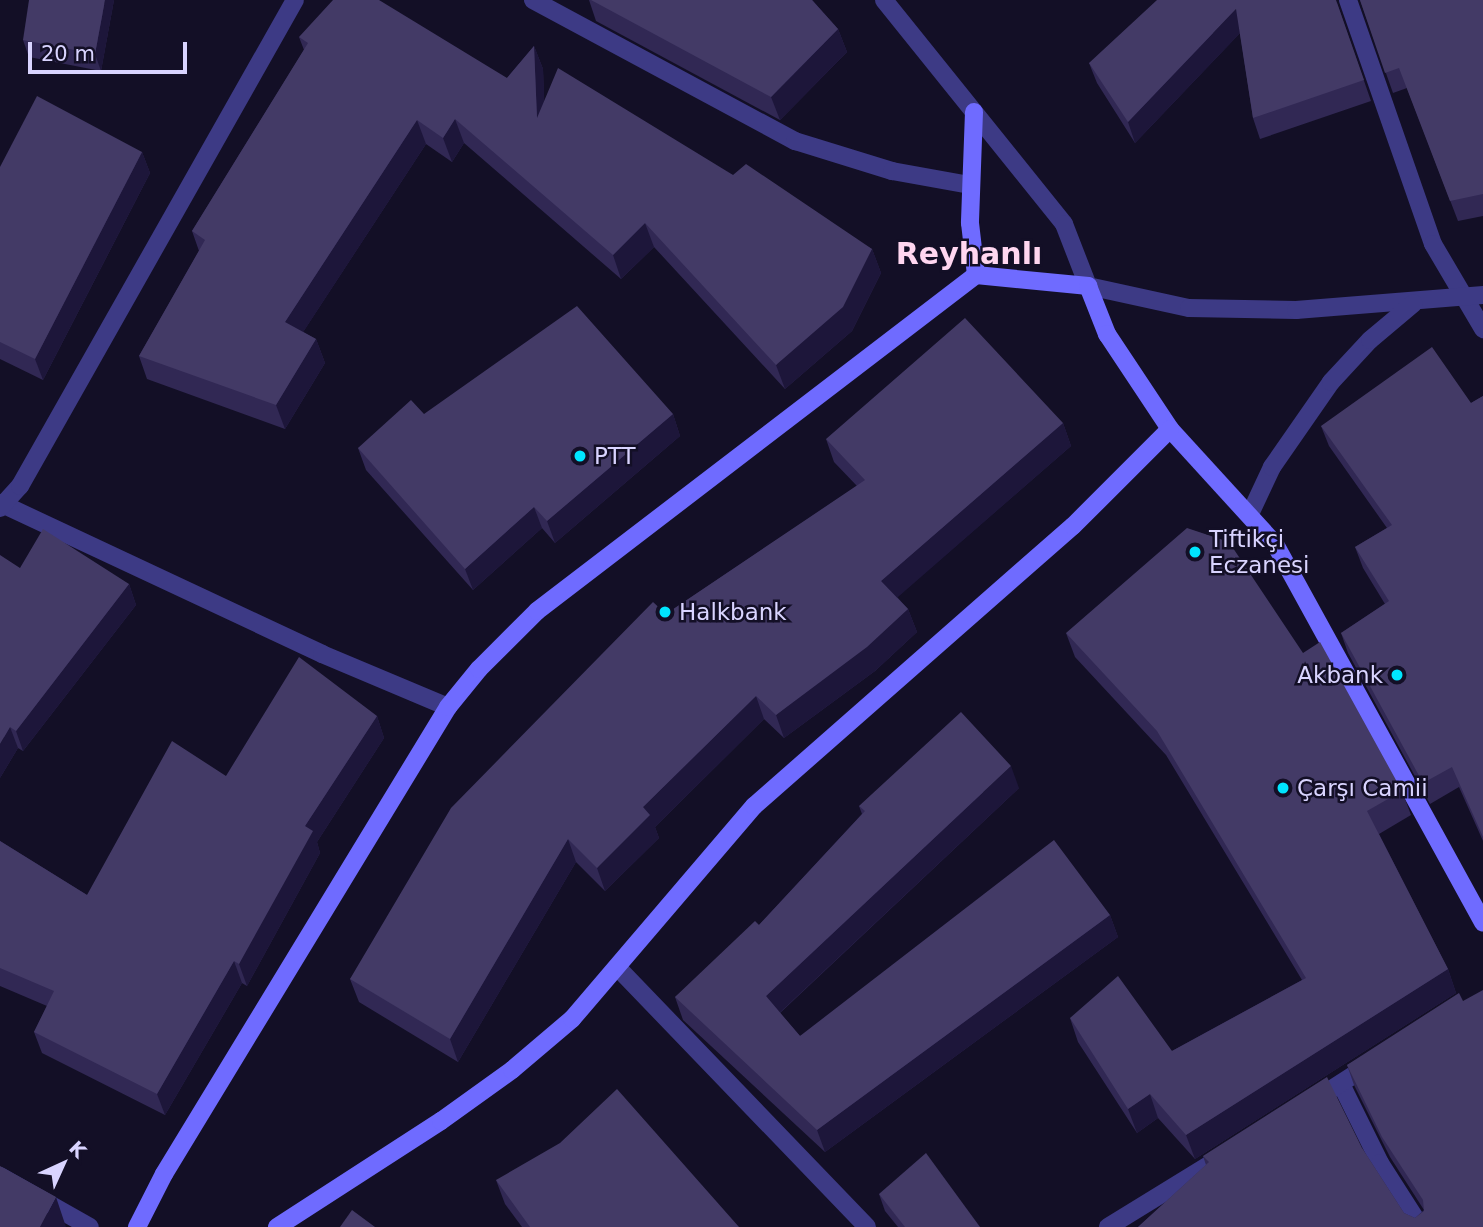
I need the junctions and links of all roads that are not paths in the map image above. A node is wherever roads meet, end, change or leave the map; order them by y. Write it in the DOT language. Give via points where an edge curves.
graph roads {
  1 [pos="295,0"];
  2 [pos="533,0"];
  3 [pos="884,0"];
  4 [pos="1348,0"];
  5 [pos="974,112"];
  6 [pos="970,185"];
  7 [pos="976,275"];
  8 [pos="1088,285"];
  9 [pos="1475,298"];
  10 [pos="1413,303"];
  11 [pos="1483,329"];
  12 [pos="1170,429"];
  13 [pos="1,505"];
  14 [pos="1250,514"];
  15 [pos="448,707"];
  16 [pos="1483,923"];
  17 [pos="618,968"];
  18 [pos="1385,1055"];
  19 [pos="1341,1084"];
  20 [pos="1294,1112"];
  21 [pos="1236,1148"];
  22 [pos="0,1176"];
  23 [pos="90,1227"];
  24 [pos="137,1227"];
  25 [pos="277,1227"];
  26 [pos="867,1227"];
  27 [pos="1108,1227"];
  28 [pos="1421,1227"];
  1 -- 13 [label="street" via="20,486"];
  2 -- 6 [label="street" via="795,141 892,171"];
  3 -- 5 [label="street"];
  4 -- 9 [label="street" via="1433,244"];
  5 -- 6 [label="main road"];
  5 -- 8 [label="street" via="1064,224"];
  6 -- 7 [label="main road"];
  7 -- 8 [label="main road"];
  7 -- 15 [label="main road" via="537,611"];
  8 -- 10 [label="street" via="1189,308 1296,310"];
  8 -- 12 [label="main road" via="1107,334"];
  9 -- 10 [label="street"];
  9 -- 11 [label="street"];
  10 -- 14 [label="street" via="1331,382 1272,467"];
  12 -- 14 [label="main road"];
  12 -- 17 [label="main road" via="1073,526 754,806 696,869"];
  13 -- 15 [label="street" via="322,654"];
  14 -- 16 [label="main road" via="1275,544"];
  15 -- 24 [label="main road" via="164,1174"];
  17 -- 25 [label="main road" via="572,1019 512,1070"];
  17 -- 26 [label="street"];
  18 -- 19 [label="street"];
  19 -- 20 [label="street"];
  19 -- 28 [label="street" via="1380,1163"];
  21 -- 27 [label="street"];
  22 -- 23 [label="street"];
}
